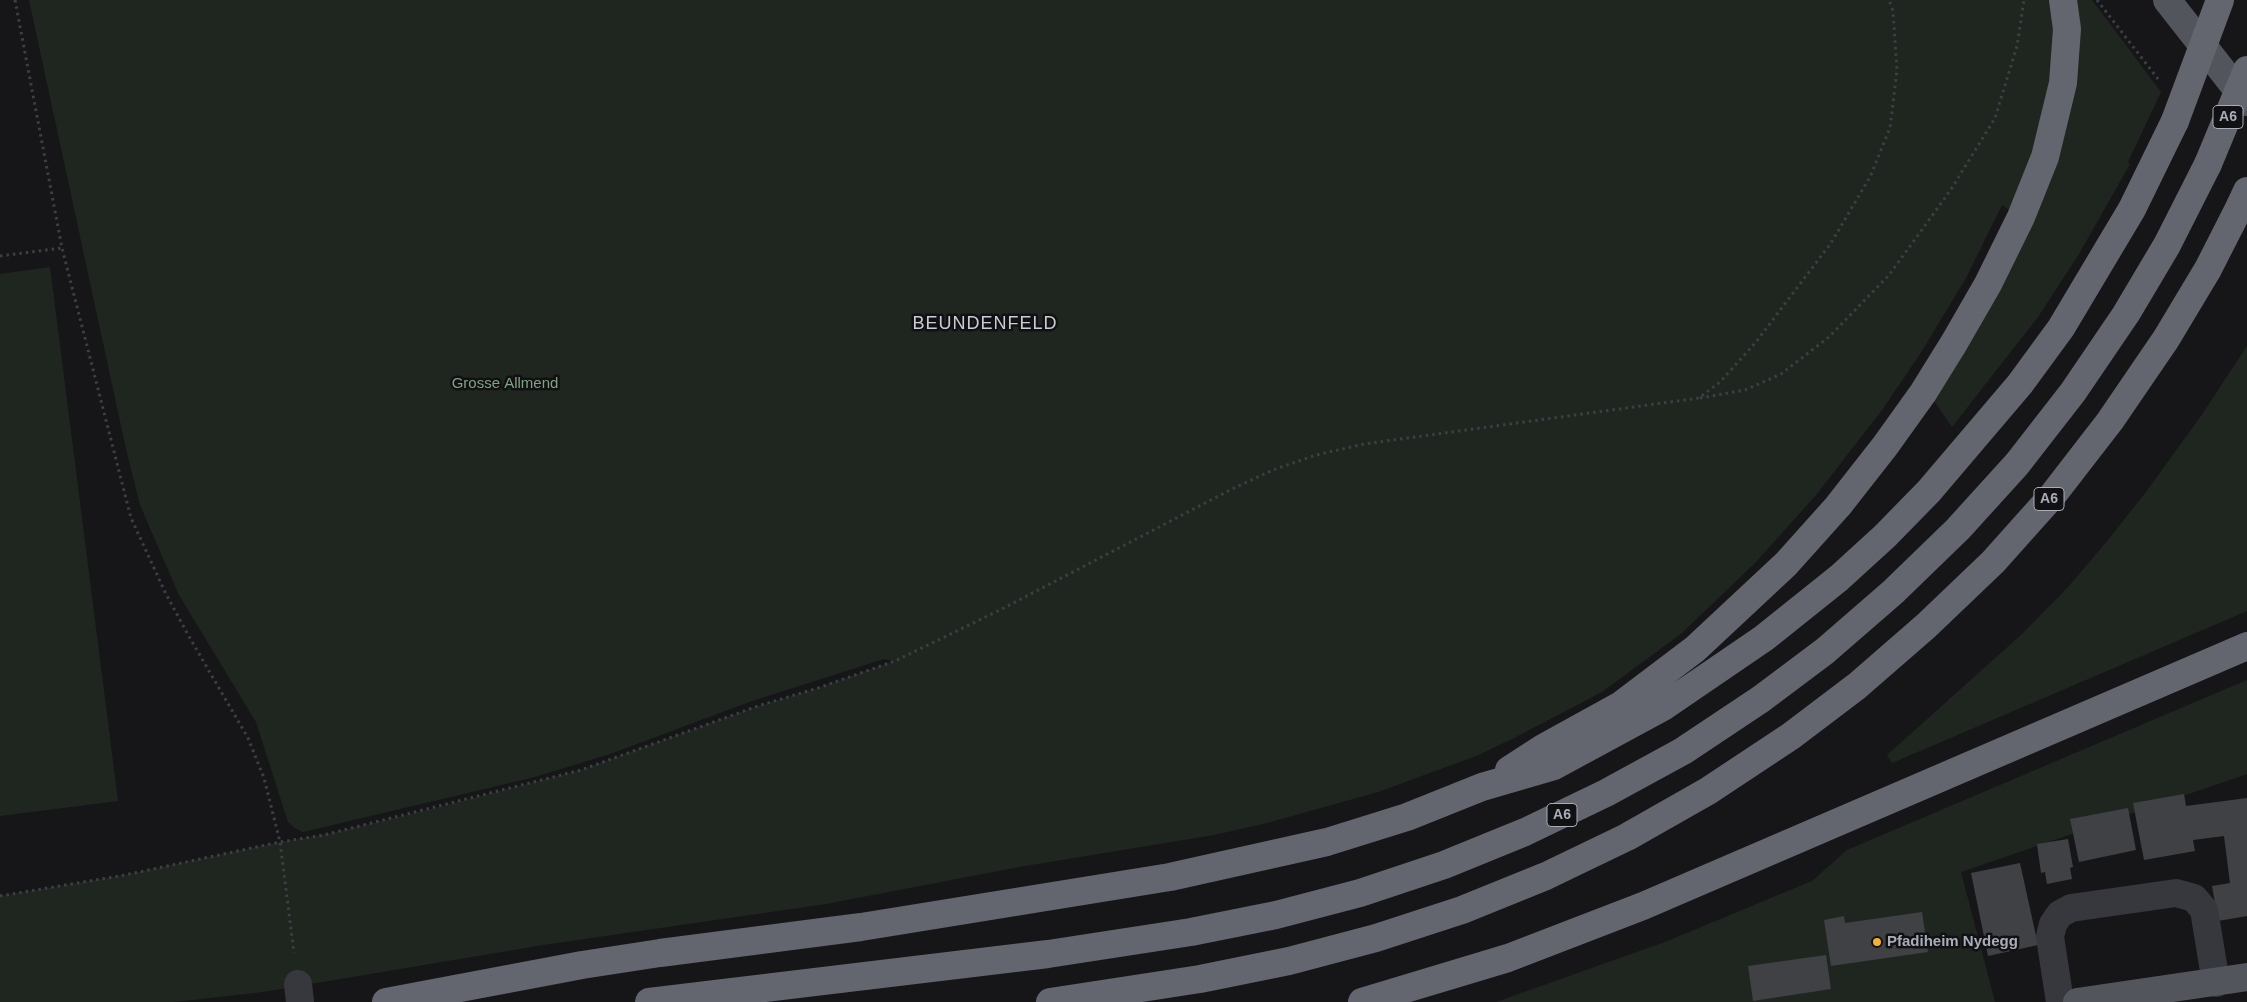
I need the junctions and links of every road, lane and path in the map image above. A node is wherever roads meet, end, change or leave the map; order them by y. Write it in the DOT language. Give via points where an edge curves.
graph roads {
  1 [pos="15,0"];
  2 [pos="1889,0"];
  3 [pos="2024,0"];
  4 [pos="2063,0"];
  5 [pos="2167,0"];
  6 [pos="2220,0"];
  7 [pos="2247,70"];
  8 [pos="2247,102"];
  9 [pos="2244,199"];
  10 [pos="62,248"];
  11 [pos="0,256"];
  12 [pos="1699,398"];
  13 [pos="2247,646"];
  14 [pos="1482,787"];
  15 [pos="280,842"];
  16 [pos="0,896"];
  17 [pos="2247,977"];
  18 [pos="2216,982"];
  19 [pos="299,993"];
  20 [pos="386,1002"];
  21 [pos="649,1002"];
  22 [pos="1050,1002"];
  23 [pos="1362,1002"];
  24 [pos="2060,1002"];
  25 [pos="2077,1002"];
  1 -- 10 [label="path"];
  2 -- 12 [label="path" via="1893,11 1897,70 1890,128 1870,176 1831,243 1756,342 1720,382"];
  3 -- 12 [label="path" via="2017,46 1995,118 1950,191 1889,275 1829,337 1781,374 1745,390"];
  4 -- 14 [label="highway" via="2067,30 2063,82 2044,157 2021,217 1954,343 1885,446 1838,506 1786,564 1695,649 1621,705 1543,748"];
  5 -- 8 [label="main road"];
  6 -- 14 [label="highway, bridge" via="2175,121 2132,209 2061,328 1975,439 1885,536 1764,638 1663,707 1554,766"];
  7 -- 21 [label="highway, A6, bridge" via="2208,164 2167,244 2126,314 2073,392 2017,464 1958,529 1825,651 1683,751 1525,832 1444,865 1360,893 1276,915 1048,954"];
  9 -- 22 [label="highway, A6" via="2166,339 2110,421 2052,496 1993,562 1926,626 1857,686 1791,736 1708,791 1627,837 1546,876 1462,910 1376,938 1289,961 1200,979"];
  10 -- 11 [label="path"];
  10 -- 15 [label="path" via="131,518 182,625 248,738 264,778"];
  12 -- 15 [label="path" via="1364,444 1316,455 1232,489 1000,610 894,661 581,770 342,831"];
  13 -- 23 [label="highway" via="1643,906 1508,958"];
  14 -- 20 [label="highway" via="1407,817 1327,842 1170,877 861,928 582,965"];
  15 -- 16 [label="path" via="125,875"];
  15 -- 19 [label="path"];
  17 -- 18 [label="main road"];
  18 -- 24 [label="lane" via="2204,910 2194,898 2176,893 2071,908 2060,914 2050,937"];
  18 -- 25 [label="main road"];
}
